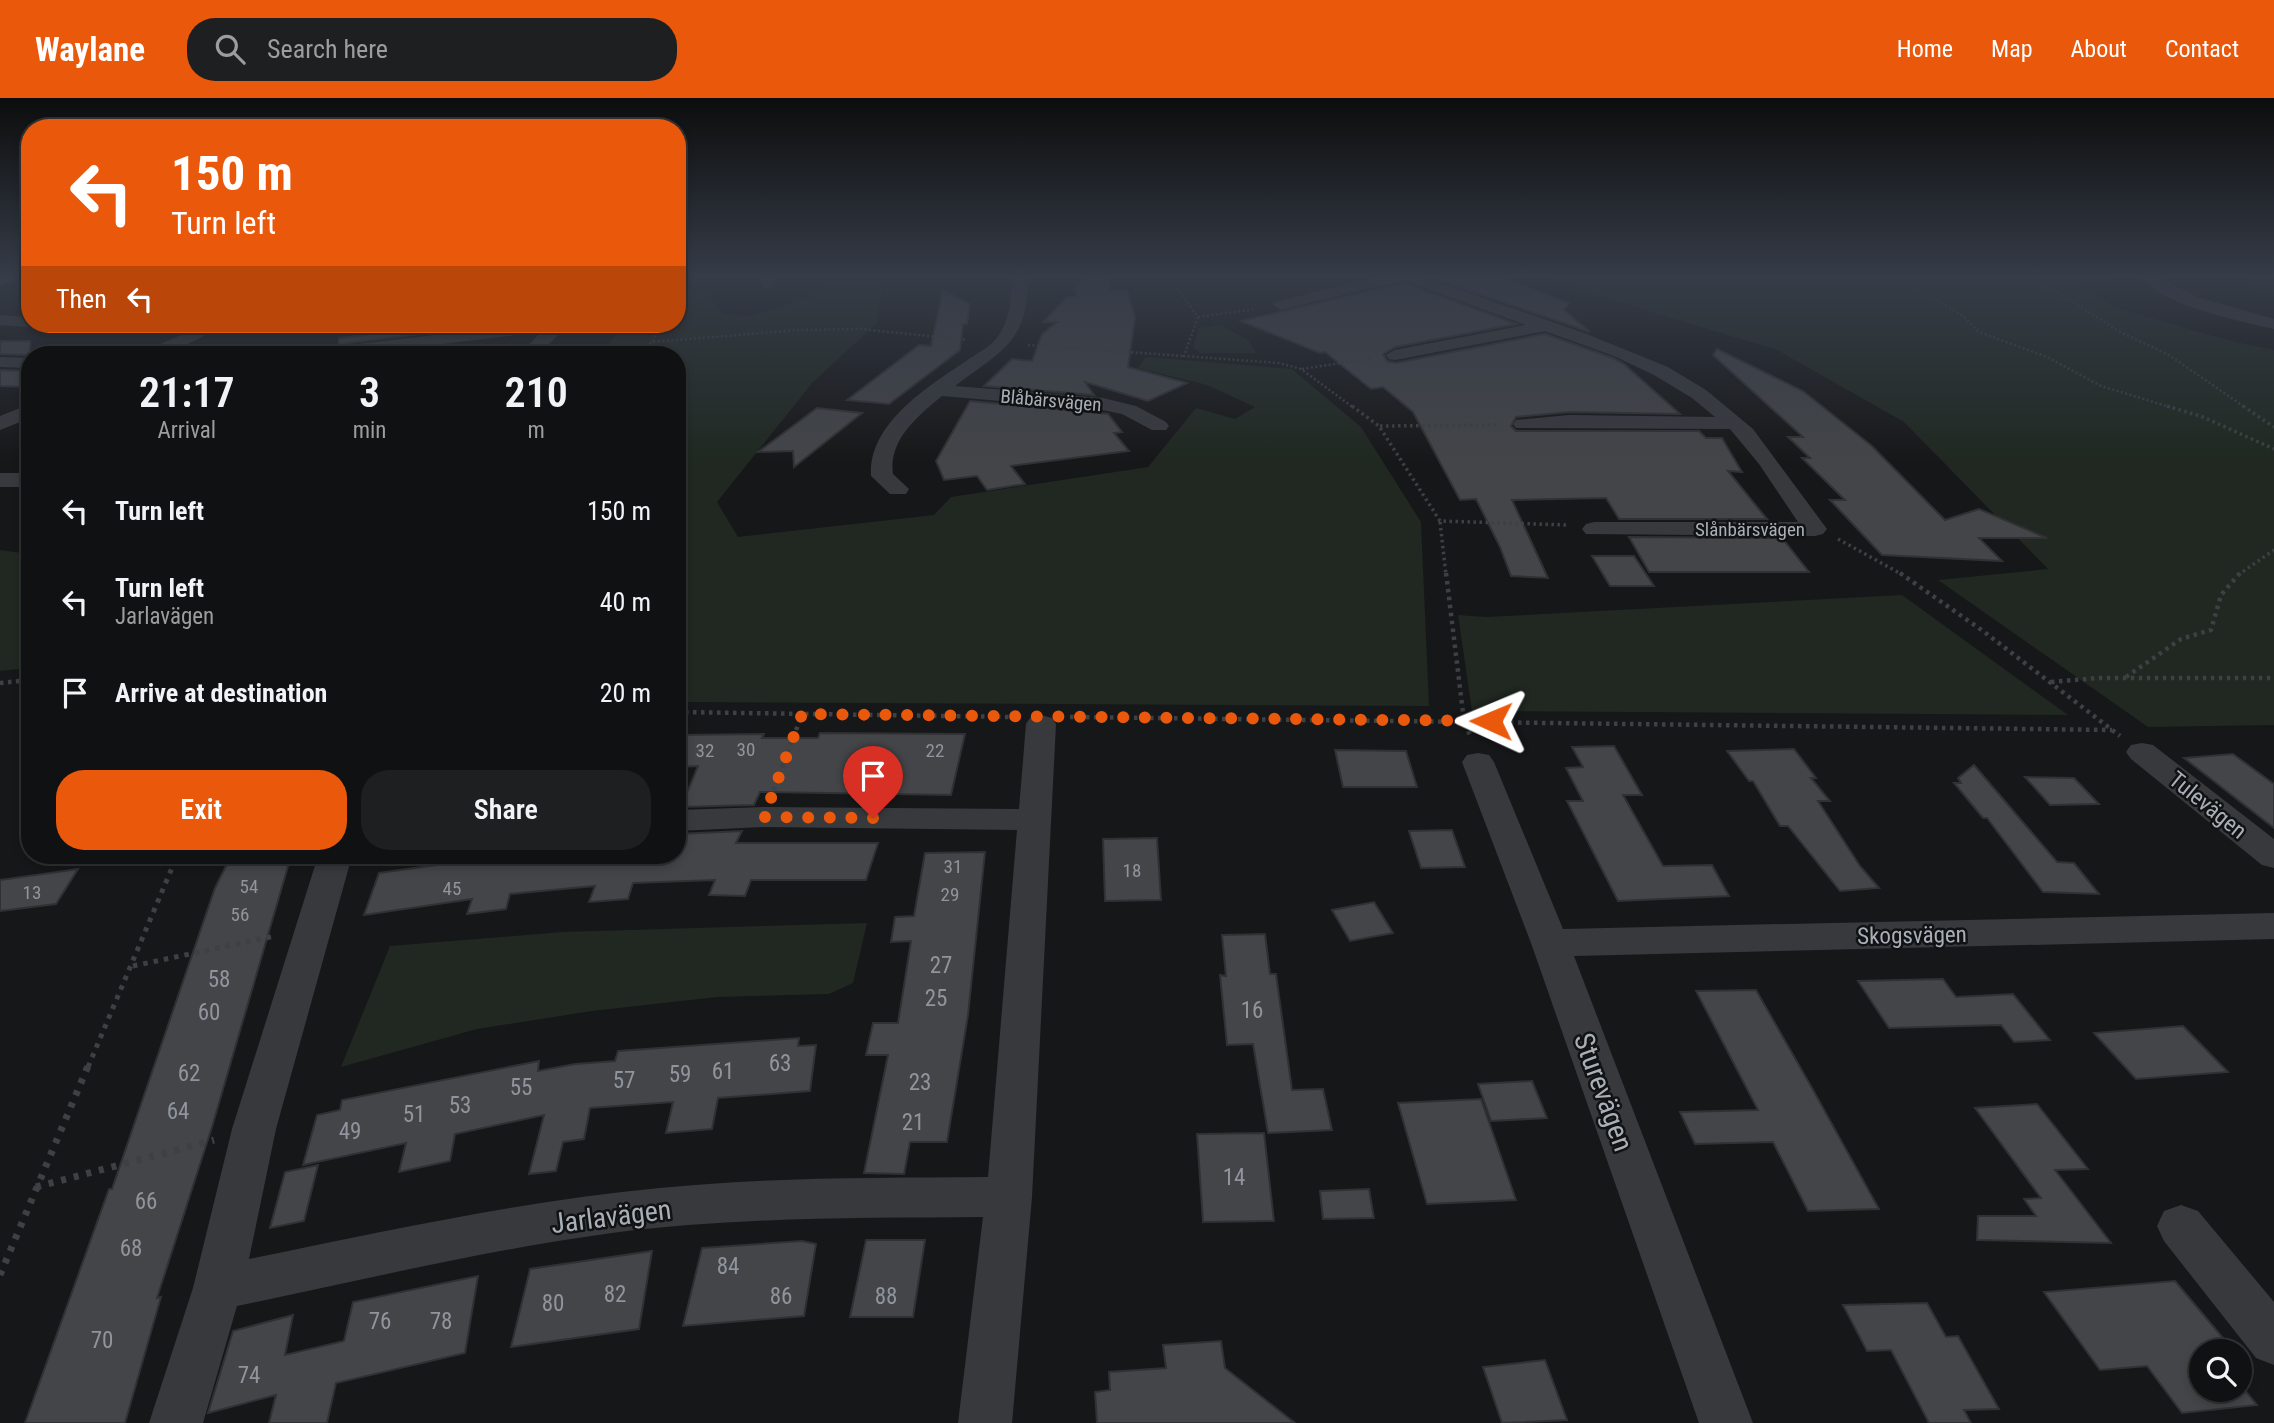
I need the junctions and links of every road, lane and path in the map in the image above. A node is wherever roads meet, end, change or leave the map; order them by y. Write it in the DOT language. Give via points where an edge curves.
graph roads {
  1 [pos="188,339"];
  2 [pos="489,339"];
  3 [pos="654,339"];
  4 [pos="691,339"];
  5 [pos="949,339"];
  6 [pos="1005,339"];
  7 [pos="1190,339"];
  8 [pos="1479,339"];
  9 [pos="1584,339"];
  10 [pos="1998,339"];
  11 [pos="2135,339"];
  12 [pos="652,342"];
  13 [pos="1001,344"];
  14 [pos="172,346"];
  15 [pos="453,346"];
  16 [pos="645,346"];
  17 [pos="1395,355"];
  18 [pos="1184,356"];
  19 [pos="0,362"];
  20 [pos="21,363"];
  21 [pos="1301,369"];
  22 [pos="938,390"];
  23 [pos="21,414"];
  24 [pos="1735,423"];
  25 [pos="0,424"];
  26 [pos="1523,424"];
  27 [pos="1159,426"];
  28 [pos="1379,426"];
  29 [pos="2274,427"];
  30 [pos="2274,449"];
  31 [pos="0,480"];
  32 [pos="21,481"];
  33 [pos="898,489"];
  34 [pos="1440,521"];
  35 [pos="1815,528"];
  36 [pos="1594,529"];
  37 [pos="2274,550"];
  38 [pos="2124,678"];
  39 [pos="2274,678"];
  40 [pos="21,681"];
  41 [pos="2050,682"];
  42 [pos="0,684"];
  43 [pos="686,712"];
  44 [pos="802,714"];
  45 [pos="1042,719"];
  46 [pos="1464,721"];
  47 [pos="2142,752"];
  48 [pos="1478,762"];
  49 [pos="764,817"];
  50 [pos="1036,820"];
  51 [pos="686,821"];
  52 [pos="2274,857"];
  53 [pos="174,864"];
  54 [pos="332,864"];
  55 [pos="2274,926"];
  56 [pos="312,928"];
  57 [pos="1550,943"];
  58 [pos="132,966"];
  59 [pos="254,1129"];
  60 [pos="36,1187"];
  61 [pos="1009,1197"];
  62 [pos="2181,1226"];
  63 [pos="0,1275"];
  64 [pos="218,1288"];
  65 [pos="2274,1341"];
  66 [pos="176,1423"];
  67 [pos="985,1423"];
  68 [pos="1726,1423"];
  1 -- 14 [label="street"];
  2 -- 15 [label="street"];
  3 -- 12 [label="path"];
  4 -- 12 [label="path"];
  5 -- 13 [label="path"];
  6 -- 13 [label="street, Blåbärsvägen"];
  7 -- 18 [label="path"];
  8 -- 17 [label="street, Slånbärsvägen"];
  9 -- 24 [label="street, Slånbärsvägen" via="1681,383"];
  10 -- 30 [label="path" via="2047,357 2101,386 2203,417"];
  11 -- 29 [label="path" via="2169,355"];
  12 -- 16 [label="path"];
  13 -- 18 [label="path"];
  13 -- 22 [label="street, Blåbärsvägen"];
  17 -- 21 [label="path"];
  18 -- 21 [label="path" via="1279,363"];
  19 -- 20 [label="street"];
  21 -- 28 [label="path"];
  22 -- 27 [label="street, Blåbärsvägen" via="1103,404 1129,410"];
  22 -- 33 [label="street, Blåbärsvägen" via="909,414 890,437 881,458 882,475"];
  23 -- 25 [label="street"];
  24 -- 26 [label="street"];
  24 -- 35 [label="street, Slånbärsvägen"];
  26 -- 28 [label="path"];
  28 -- 34 [label="path"];
  31 -- 32 [label="street"];
  34 -- 36 [label="path"];
  34 -- 46 [label="path"];
  35 -- 36 [label="street, Slånbärsvägen"];
  35 -- 41 [label="path" via="1935,595"];
  37 -- 38 [label="path" via="2242,569 2218,602 2211,630 2180,639"];
  38 -- 39 [label="path"];
  38 -- 41 [label="path"];
  40 -- 42 [label="path"];
  41 -- 46 [label="path" via="2112,730"];
  43 -- 44 [label="path"];
  44 -- 45 [label="path"];
  44 -- 49 [label="path"];
  45 -- 46 [label="path"];
  45 -- 50 [label="street"];
  47 -- 52 [label="street, Tulevägen"];
  48 -- 57 [label="street, Sturevägen"];
  49 -- 50 [label="street"];
  49 -- 51 [label="street"];
  50 -- 61 [label="street"];
  53 -- 58 [label="path"];
  54 -- 56 [label="street"];
  55 -- 57 [label="street, Skogsvägen"];
  56 -- 58 [label="path"];
  56 -- 59 [label="street"];
  57 -- 68 [label="street, Sturevägen"];
  58 -- 60 [label="path"];
  59 -- 60 [label="path"];
  59 -- 64 [label="street"];
  60 -- 63 [label="path"];
  61 -- 64 [label="street, Jarlavägen" via="766,1199 613,1213 456,1239"];
  61 -- 67 [label="street"];
  62 -- 65 [label="street"];
  64 -- 66 [label="street"];
}
